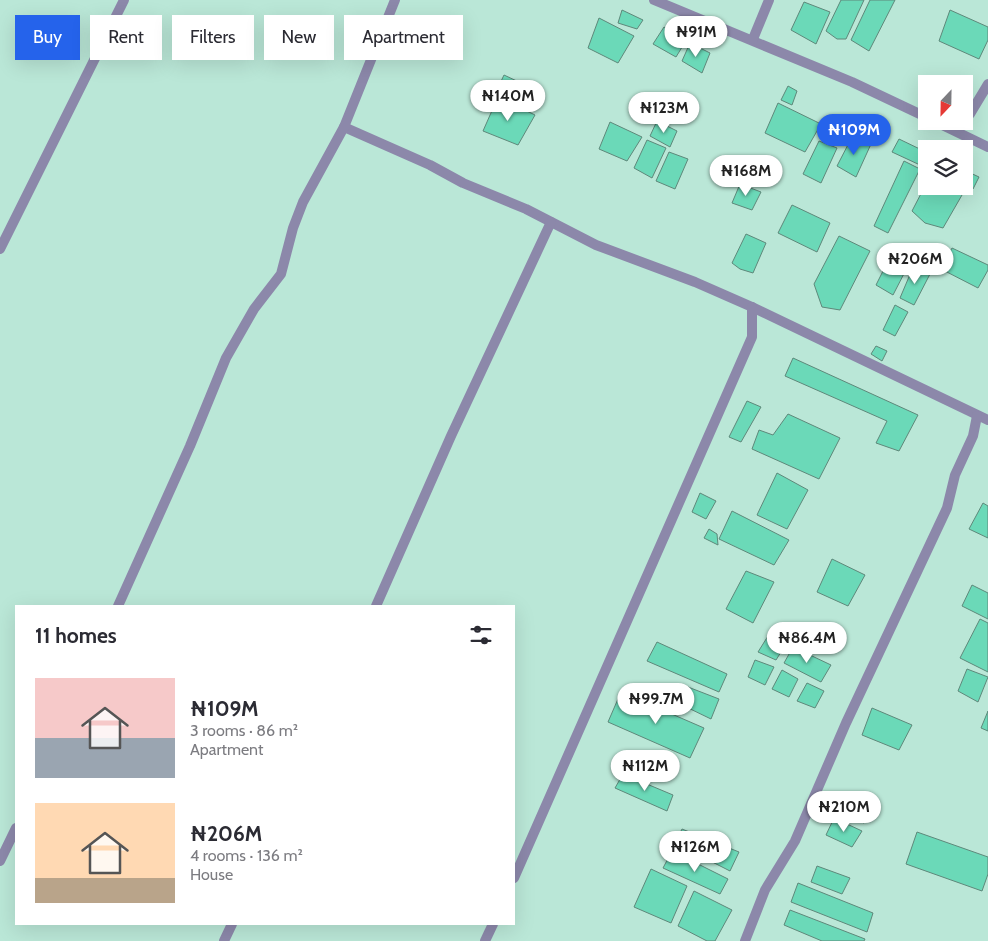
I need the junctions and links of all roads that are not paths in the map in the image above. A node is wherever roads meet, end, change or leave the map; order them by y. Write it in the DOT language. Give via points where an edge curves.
graph roads {
  1 [pos="124,0"];
  2 [pos="395,0"];
  3 [pos="654,0"];
  4 [pos="769,0"];
  5 [pos="753,39"];
  6 [pos="988,84"];
  7 [pos="973,109"];
  8 [pos="918,113"];
  9 [pos="344,127"];
  10 [pos="952,130"];
  11 [pos="988,147"];
  12 [pos="551,222"];
  13 [pos="0,249"];
  14 [pos="752,307"];
  15 [pos="977,416"];
  16 [pos="988,420"];
  17 [pos="118,605"];
  18 [pos="376,605"];
  19 [pos="15,830"];
  20 [pos="0,861"];
  21 [pos="515,876"];
  22 [pos="232,925"];
  23 [pos="493,925"];
  24 [pos="224,941"];
  25 [pos="485,941"];
  26 [pos="745,941"];
  1 -- 13 [label="street"];
  2 -- 9 [label="street"];
  3 -- 5 [label="street"];
  4 -- 5 [label="street"];
  5 -- 8 [label="street"];
  6 -- 7 [label="street"];
  9 -- 12 [label="street"];
  9 -- 17 [label="street" via="303,202 282,274 254,309 226,358"];
  10 -- 11 [label="street"];
  12 -- 14 [label="street" via="596,245"];
  12 -- 18 [label="street"];
  14 -- 15 [label="street"];
  14 -- 21 [label="street" via="752,337"];
  15 -- 16 [label="street"];
  15 -- 26 [label="street" via="973,436 955,475 947,508 936,534 846,723 796,841 765,890"];
  19 -- 20 [label="street"];
  22 -- 24 [label="street"];
  23 -- 25 [label="street"];
}
